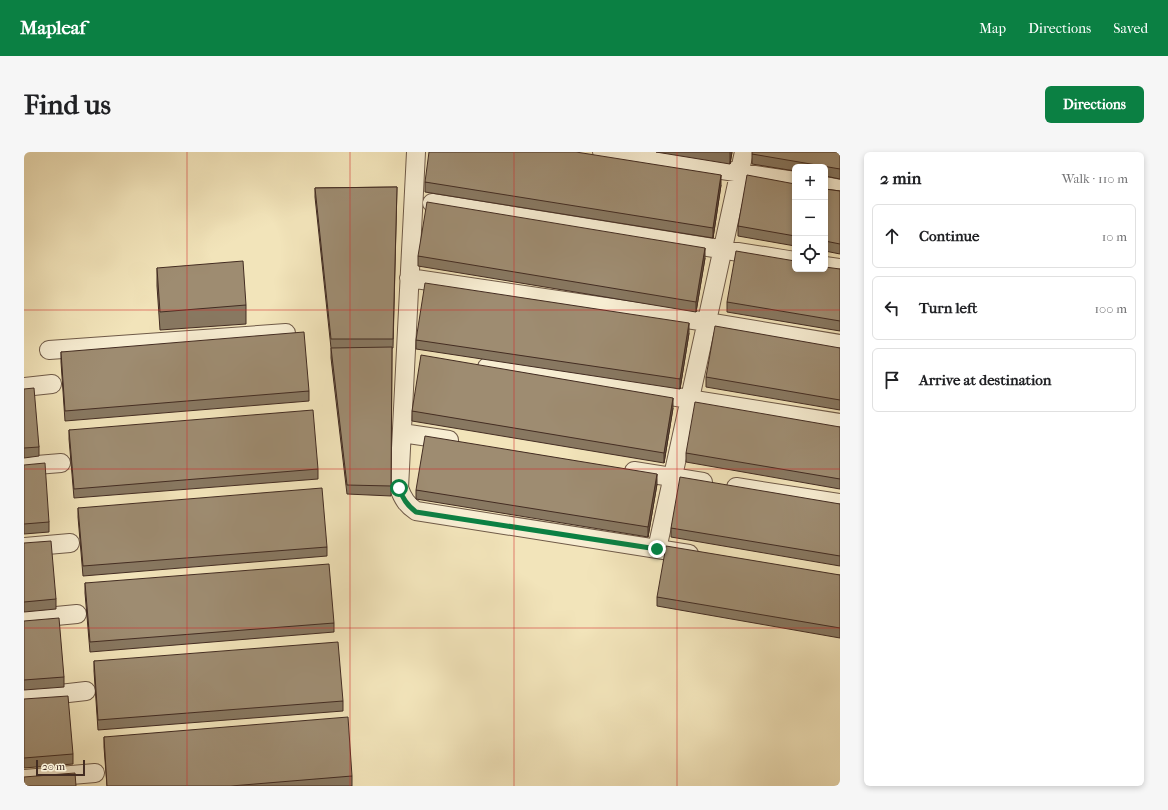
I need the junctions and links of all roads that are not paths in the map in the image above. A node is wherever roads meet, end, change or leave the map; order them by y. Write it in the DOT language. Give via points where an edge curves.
graph roads {
  1 [pos="416,152"];
  2 [pos="602,152"];
  3 [pos="744,152"];
  4 [pos="740,172"];
  5 [pos="792,181"];
  6 [pos="828,187"];
  7 [pos="840,189"];
  8 [pos="413,200"];
  9 [pos="723,249"];
  10 [pos="792,260"];
  11 [pos="828,266"];
  12 [pos="840,268"];
  13 [pos="410,278"];
  14 [pos="707,322"];
  15 [pos="286,333"];
  16 [pos="840,344"];
  17 [pos="49,350"];
  18 [pos="469,364"];
  19 [pos="52,384"];
  20 [pos="24,387"];
  21 [pos="690,398"];
  22 [pos="840,423"];
  23 [pos="402,433"];
  24 [pos="464,443"];
  25 [pos="61,463"];
  26 [pos="24,466"];
  27 [pos="619,468"];
  28 [pos="673,477"];
  29 [pos="840,502"];
  30 [pos="70,543"];
  31 [pos="24,547"];
  32 [pos="657,549"];
  33 [pos="703,556"];
  34 [pos="77,614"];
  35 [pos="24,619"];
  36 [pos="86,691"];
  37 [pos="24,698"];
  38 [pos="94,773"];
  39 [pos="24,779"];
  1 -- 8 [label="lane"];
  2 -- 4 [label="lane"];
  3 -- 4 [label="lane"];
  4 -- 5 [label="lane"];
  4 -- 9 [label="lane"];
  6 -- 7 [label="lane"];
  8 -- 9 [label="lane"];
  8 -- 13 [label="lane"];
  9 -- 10 [label="lane"];
  9 -- 14 [label="lane"];
  11 -- 12 [label="lane"];
  13 -- 14 [label="lane"];
  13 -- 23 [label="lane" via="414,356"];
  14 -- 16 [label="lane"];
  14 -- 21 [label="lane"];
  15 -- 17 [label="lane"];
  18 -- 21 [label="lane"];
  19 -- 20 [label="lane"];
  21 -- 22 [label="lane"];
  21 -- 28 [label="lane"];
  23 -- 24 [label="lane"];
  23 -- 32 [label="lane" via="399,488 408,506 416,512"];
  25 -- 26 [label="lane"];
  27 -- 28 [label="lane"];
  28 -- 29 [label="lane"];
  28 -- 32 [label="lane"];
  30 -- 31 [label="lane"];
  32 -- 33 [label="lane"];
  34 -- 35 [label="lane"];
  36 -- 37 [label="lane"];
  38 -- 39 [label="lane"];
}
